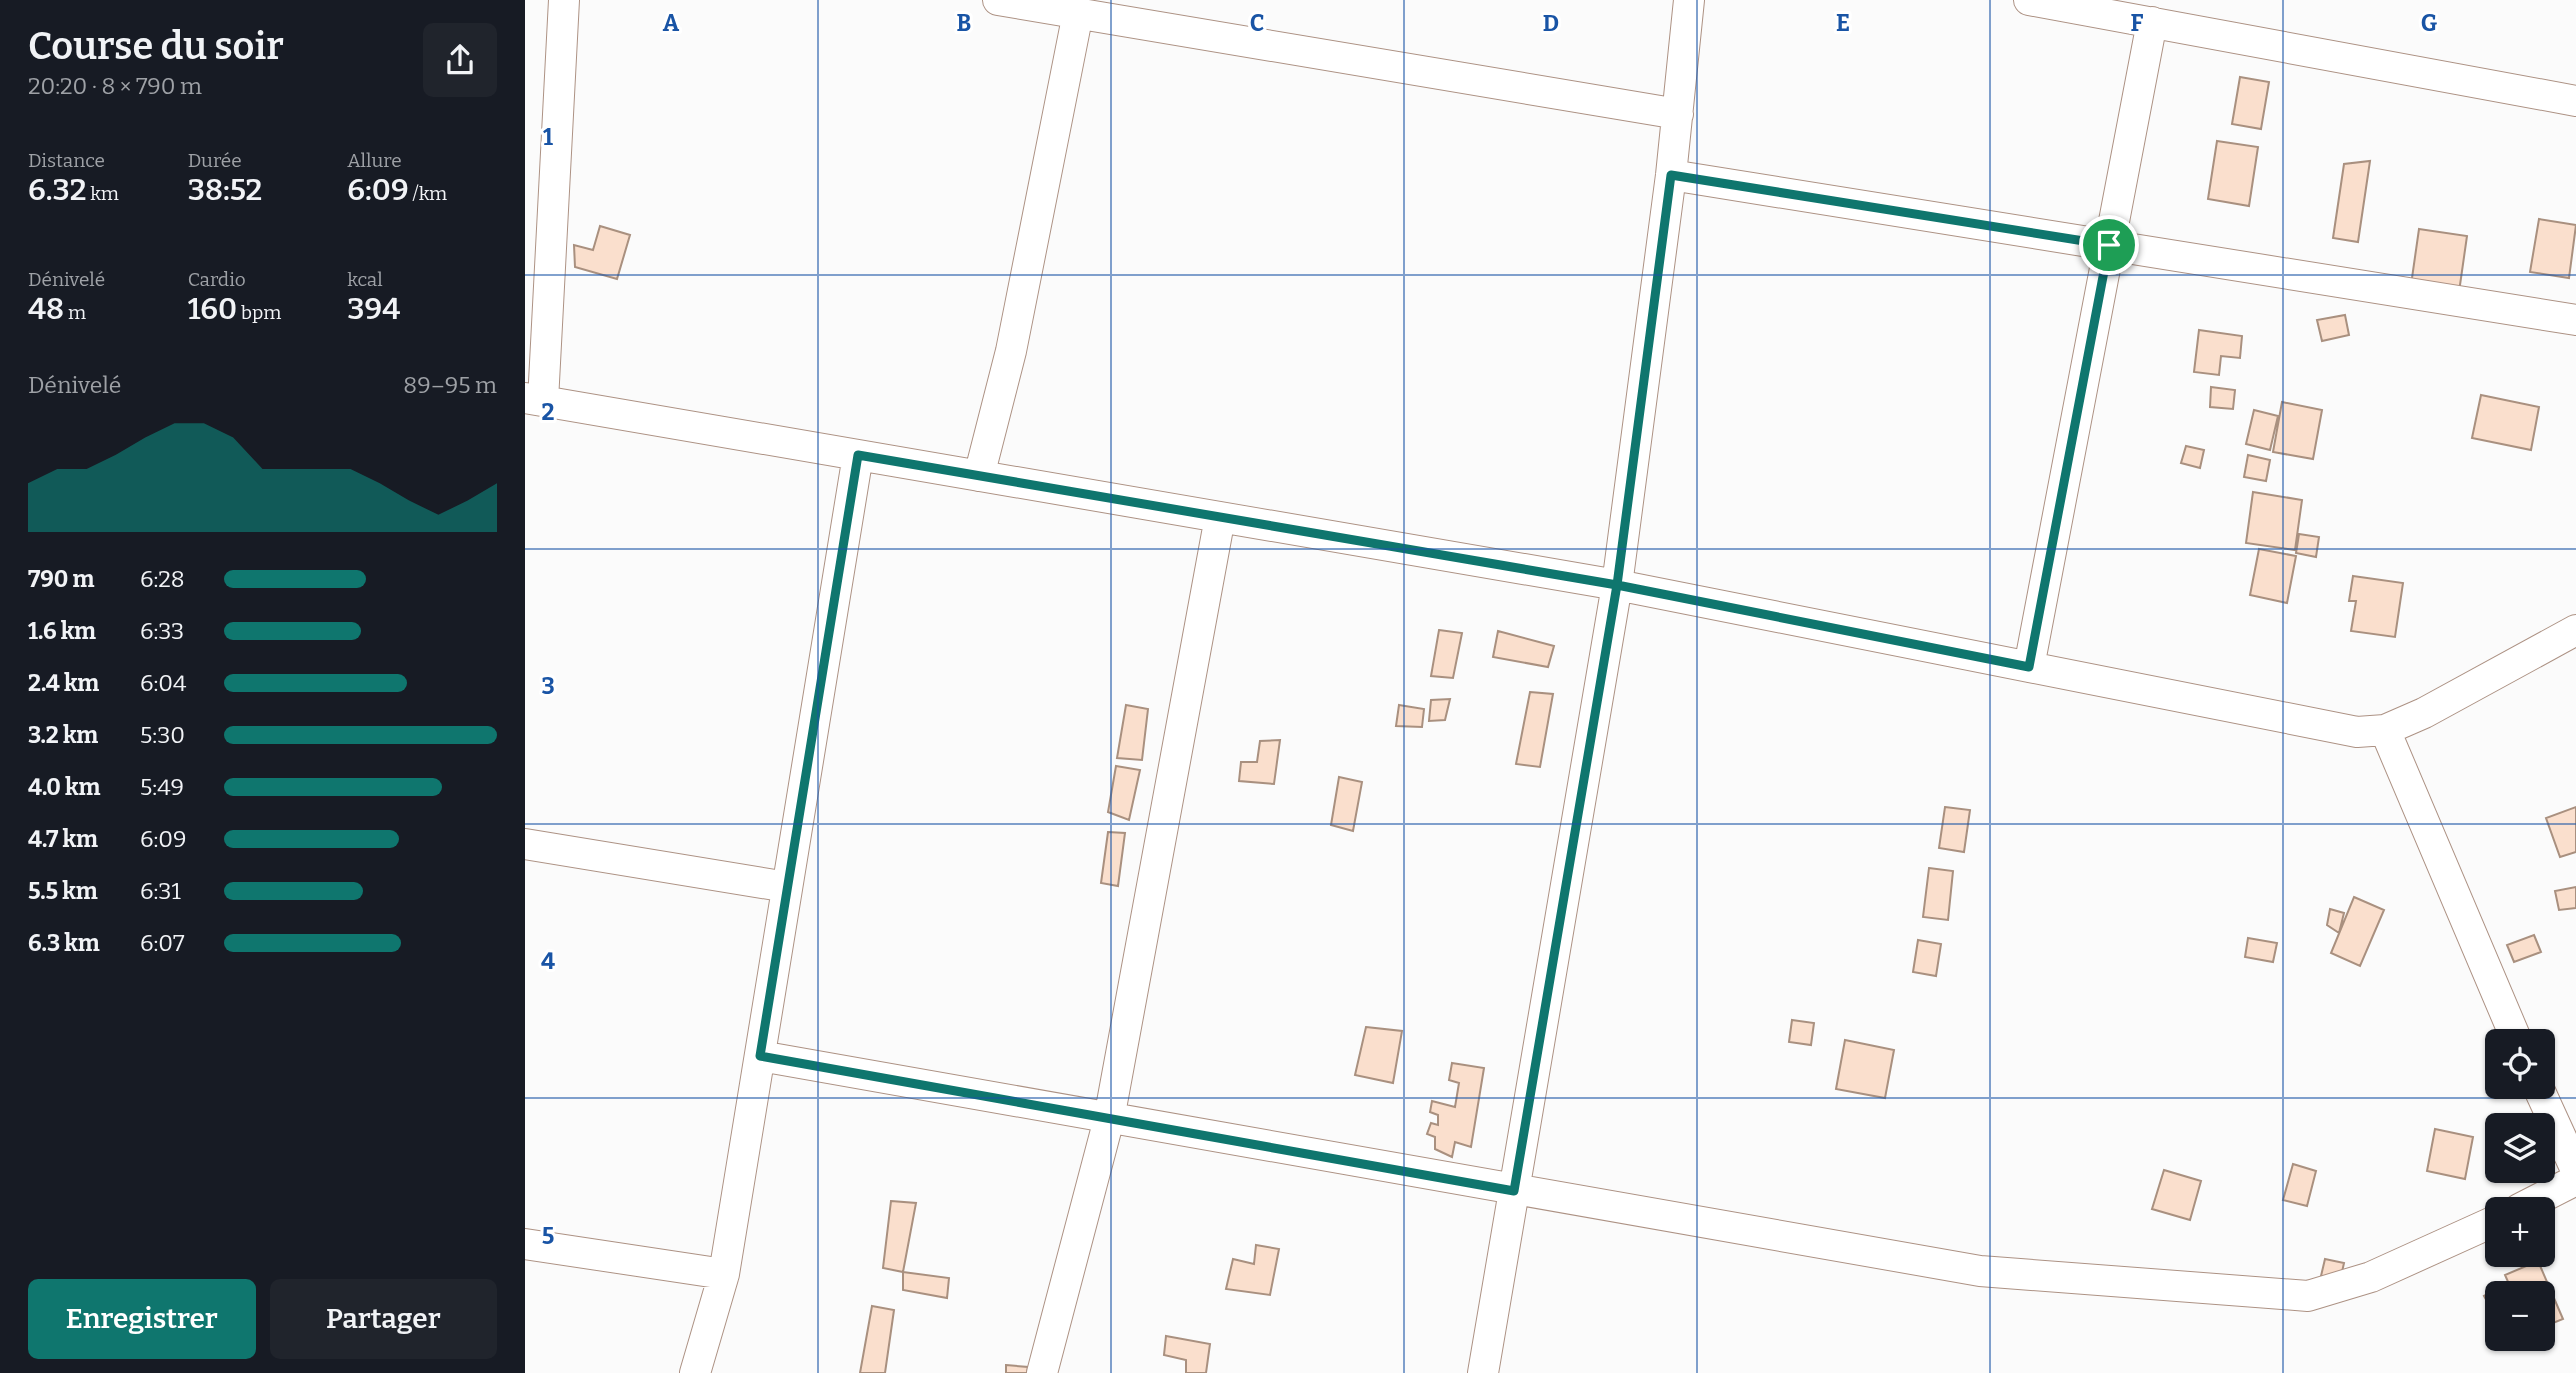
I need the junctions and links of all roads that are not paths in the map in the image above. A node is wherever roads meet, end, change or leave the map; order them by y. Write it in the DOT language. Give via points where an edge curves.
graph roads {
  1 [pos="564,0"];
  2 [pos="998,0"];
  3 [pos="1689,0"];
  4 [pos="2029,0"];
  5 [pos="1078,13"];
  6 [pos="2152,22"];
  7 [pos="2576,101"];
  8 [pos="1678,114"];
  9 [pos="1671,175"];
  10 [pos="2109,245"];
  11 [pos="2576,320"];
  12 [pos="534,399"];
  13 [pos="858,455"];
  14 [pos="979,476"];
  15 [pos="1220,517"];
  16 [pos="1617,585"];
  17 [pos="2576,630"];
  18 [pos="2029,667"];
  19 [pos="2385,730"];
  20 [pos="525,844"];
  21 [pos="787,887"];
  22 [pos="2512,1029"];
  23 [pos="760,1056"];
  24 [pos="2543,1099"];
  25 [pos="1109,1119"];
  26 [pos="2576,1170"];
  27 [pos="2576,1180"];
  28 [pos="1514,1191"];
  29 [pos="2543,1197"];
  30 [pos="2485,1225"];
  31 [pos="525,1244"];
  32 [pos="724,1273"];
  33 [pos="695,1373"];
  34 [pos="1042,1373"];
  35 [pos="1483,1373"];
  1 -- 12 [label="street"];
  2 -- 5 [label="street"];
  3 -- 8 [label="street"];
  4 -- 6 [label="street"];
  5 -- 8 [label="street"];
  5 -- 14 [label="street" via="1011,351"];
  6 -- 7 [label="street"];
  6 -- 10 [label="street"];
  8 -- 9 [label="street"];
  9 -- 10 [label="street"];
  9 -- 16 [label="street"];
  10 -- 11 [label="street"];
  10 -- 18 [label="street"];
  12 -- 13 [label="street"];
  13 -- 14 [label="street"];
  13 -- 21 [label="street"];
  14 -- 15 [label="street"];
  15 -- 16 [label="street"];
  15 -- 25 [label="street"];
  16 -- 18 [label="street"];
  16 -- 28 [label="street"];
  17 -- 19 [label="street"];
  18 -- 19 [label="street" via="2357,732"];
  19 -- 22 [label="street"];
  20 -- 21 [label="street"];
  21 -- 23 [label="street"];
  23 -- 25 [label="street"];
  23 -- 32 [label="street"];
  24 -- 26 [label="street"];
  25 -- 28 [label="street"];
  25 -- 34 [label="street"];
  27 -- 29 [label="street"];
  28 -- 30 [label="street" via="1980,1271 2308,1296 2371,1277"];
  28 -- 35 [label="street"];
  31 -- 32 [label="street"];
  32 -- 33 [label="street"];
}
